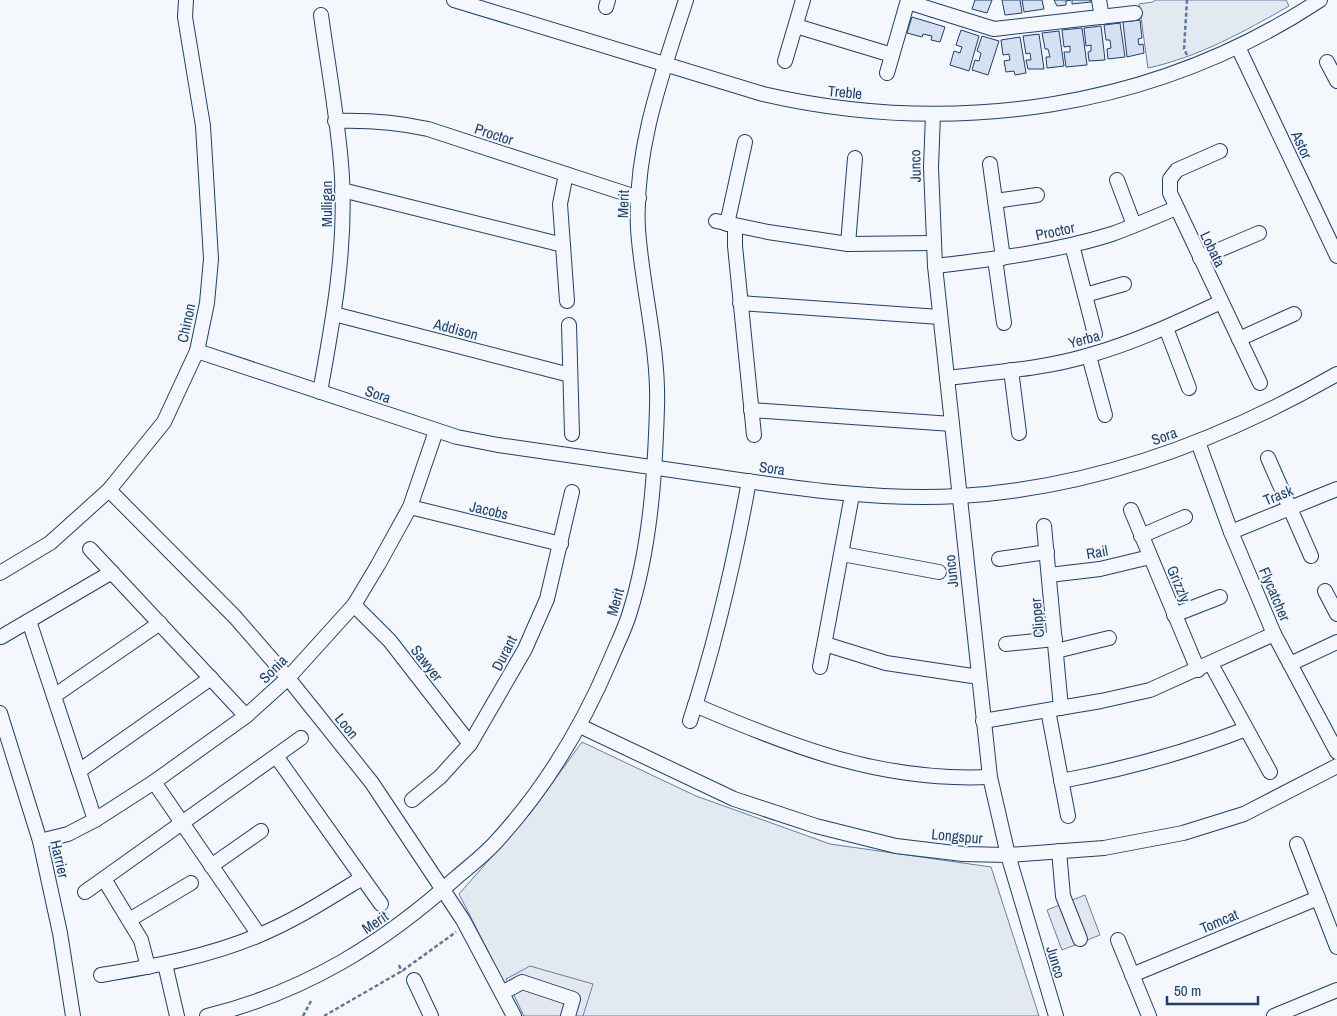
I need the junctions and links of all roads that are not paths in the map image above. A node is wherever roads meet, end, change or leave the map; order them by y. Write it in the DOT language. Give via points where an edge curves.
graph roads {
  1 [pos="186,0"];
  2 [pos="454,0"];
  3 [pos="686,0"];
  4 [pos="804,0"];
  5 [pos="1100,0"];
  6 [pos="1320,0"];
  7 [pos="908,1"];
  8 [pos="1136,13"];
  9 [pos="321,15"];
  10 [pos="1102,17"];
  11 [pos="796,26"];
  12 [pos="1238,47"];
  13 [pos="892,55"];
  14 [pos="785,61"];
  15 [pos="1327,62"];
  16 [pos="665,64"];
  17 [pos="887,73"];
  18 [pos="1337,81"];
  19 [pos="933,114"];
  20 [pos="335,121"];
  21 [pos="745,142"];
  22 [pos="1220,151"];
  23 [pos="855,158"];
  24 [pos="990,164"];
  25 [pos="566,174"];
  26 [pos="1117,180"];
  27 [pos="342,190"];
  28 [pos="1037,195"];
  29 [pos="639,198"];
  30 [pos="995,201"];
  31 [pos="1176,208"];
  32 [pos="726,223"];
  33 [pos="1134,225"];
  34 [pos="1332,231"];
  35 [pos="1259,232"];
  36 [pos="934,243"];
  37 [pos="848,244"];
  38 [pos="563,245"];
  39 [pos="1072,245"];
  40 [pos="1337,256"];
  41 [pos="1200,258"];
  42 [pos="999,259"];
  43 [pos="935,266"];
  44 [pos="1124,284"];
  45 [pos="1084,295"];
  46 [pos="567,301"];
  47 [pos="1221,302"];
  48 [pos="740,303"];
  49 [pos="334,314"];
  50 [pos="1294,314"];
  51 [pos="940,317"];
  52 [pos="1004,323"];
  53 [pos="569,325"];
  54 [pos="1166,328"];
  55 [pos="1095,334"];
  56 [pos="1239,339"];
  57 [pos="197,351"];
  58 [pos="1089,356"];
  59 [pos="1011,370"];
  60 [pos="1337,374"];
  61 [pos="570,375"];
  62 [pos="947,378"];
  63 [pos="1260,383"];
  64 [pos="1189,388"];
  65 [pos="320,392"];
  66 [pos="751,410"];
  67 [pos="1105,415"];
  68 [pos="952,424"];
  69 [pos="436,431"];
  70 [pos="1019,433"];
  71 [pos="572,434"];
  72 [pos="754,436"];
  73 [pos="1198,442"];
  74 [pos="1268,458"];
  75 [pos="654,467"];
  76 [pos="749,481"];
  77 [pos="1337,489"];
  78 [pos="109,490"];
  79 [pos="572,492"];
  80 [pos="852,495"];
  81 [pos="959,496"];
  82 [pos="410,508"];
  83 [pos="1289,508"];
  84 [pos="1131,510"];
  85 [pos="1185,517"];
  86 [pos="1044,526"];
  87 [pos="1231,532"];
  88 [pos="1141,536"];
  89 [pos="561,544"];
  90 [pos="90,549"];
  91 [pos="1047,552"];
  92 [pos="842,554"];
  93 [pos="1311,556"];
  94 [pos="1150,557"];
  95 [pos="999,559"];
  96 [pos="112,572"];
  97 [pos="939,572"];
  98 [pos="0,573"];
  99 [pos="1049,576"];
  100 [pos="1325,590"];
  101 [pos="1220,597"];
  102 [pos="354,605"];
  103 [pos="1337,614"];
  104 [pos="1174,615"];
  105 [pos="29,621"];
  106 [pos="160,623"];
  107 [pos="1274,634"];
  108 [pos="1,637"];
  109 [pos="1108,638"];
  110 [pos="1337,642"];
  111 [pos="825,644"];
  112 [pos="1006,644"];
  113 [pos="1055,645"];
  114 [pos="1290,664"];
  115 [pos="820,667"];
  116 [pos="1204,667"];
  117 [pos="978,677"];
  118 [pos="211,678"];
  119 [pos="288,678"];
  120 [pos="54,696"];
  121 [pos="695,705"];
  122 [pos="1055,709"];
  123 [pos="0,713"];
  124 [pos="246,716"];
  125 [pos="690,721"];
  126 [pos="983,721"];
  127 [pos="580,726"];
  128 [pos="1246,728"];
  129 [pos="301,738"];
  130 [pos="470,744"];
  131 [pos="1337,752"];
  132 [pos="276,756"];
  133 [pos="1337,766"];
  134 [pos="79,771"];
  135 [pos="1270,772"];
  136 [pos="990,777"];
  137 [pos="1061,781"];
  138 [pos="154,782"];
  139 [pos="412,800"];
  140 [pos="1068,816"];
  141 [pos="94,820"];
  142 [pos="182,823"];
  143 [pos="261,832"];
  144 [pos="40,842"];
  145 [pos="1297,844"];
  146 [pos="1059,851"];
  147 [pos="1008,855"];
  148 [pos="211,866"];
  149 [pos="362,878"];
  150 [pos="104,879"];
  151 [pos="191,882"];
  152 [pos="443,890"];
  153 [pos="85,892"];
  154 [pos="1318,898"];
  155 [pos="381,904"];
  156 [pos="129,920"];
  157 [pos="259,936"];
  158 [pos="1080,939"];
  159 [pos="1118,940"];
  160 [pos="1337,946"];
  161 [pos="165,964"];
  162 [pos="148,967"];
  163 [pos="1132,974"];
  164 [pos="101,975"];
  165 [pos="414,980"];
  166 [pos="1337,990"];
  167 [pos="502,993"];
  168 [pos="428,1015"];
  169 [pos="73,1016"];
  170 [pos="177,1016"];
  171 [pos="207,1016"];
  172 [pos="514,1016"];
  173 [pos="568,1016"];
  174 [pos="1056,1016"];
  175 [pos="1148,1016"];
  176 [pos="1274,1016"];
  1 -- 57 [label="street, Chinon" via="185,17 203,126 211,259 207,303"];
  2 -- 16 [label="street, Treble"];
  3 -- 16 [label="street, Merit"];
  4 -- 11 [label="street"];
  5 -- 10 [label="street"];
  6 -- 12 [label="street, Treble"];
  7 -- 10 [label="street" via="994,29"];
  7 -- 13 [label="street"];
  8 -- 10 [label="street"];
  9 -- 20 [label="street, Mulligan"];
  11 -- 13 [label="street"];
  11 -- 14 [label="street"];
  12 -- 19 [label="street, Treble" via="1148,83 1102,95 1017,109"];
  12 -- 34 [label="street, Astor"];
  13 -- 17 [label="street"];
  15 -- 18 [label="street"];
  16 -- 19 [label="street, Treble" via="713,81 814,106"];
  16 -- 29 [label="street, Merit" via="651,116"];
  19 -- 36 [label="street, Junco" via="930,167"];
  20 -- 25 [label="street, Proctor" via="372,119 398,122"];
  20 -- 27 [label="street, Mulligan"];
  21 -- 32 [label="street"];
  22 -- 31 [label="street, Lobata" via="1177,170 1170,179 1170,194"];
  23 -- 37 [label="street"];
  24 -- 30 [label="street"];
  25 -- 29 [label="street, Proctor"];
  25 -- 38 [label="street" via="560,204"];
  26 -- 33 [label="street"];
  27 -- 38 [label="street"];
  27 -- 49 [label="street, Mulligan" via="343,230"];
  28 -- 30 [label="street"];
  29 -- 75 [label="street, Merit" via="638,228 657,404"];
  30 -- 42 [label="street"];
  31 -- 33 [label="street, Proctor"];
  31 -- 41 [label="street, Lobata"];
  32 -- 37 [label="street"];
  32 -- 48 [label="street" via="734,246"];
  33 -- 39 [label="street, Proctor"];
  34 -- 40 [label="street, Astor"];
  35 -- 41 [label="street"];
  36 -- 37 [label="street"];
  36 -- 43 [label="street, Junco"];
  38 -- 46 [label="street"];
  39 -- 42 [label="street, Proctor"];
  39 -- 45 [label="street"];
  41 -- 47 [label="street, Lobata"];
  42 -- 43 [label="street, Proctor"];
  42 -- 52 [label="street"];
  43 -- 51 [label="street, Junco"];
  44 -- 45 [label="street"];
  45 -- 55 [label="street"];
  47 -- 54 [label="street, Yerba"];
  47 -- 56 [label="street, Lobata"];
  48 -- 51 [label="street"];
  48 -- 66 [label="street"];
  49 -- 61 [label="street, Addison"];
  49 -- 65 [label="street, Mulligan"];
  50 -- 56 [label="street"];
  51 -- 62 [label="street, Junco"];
  53 -- 61 [label="street"];
  54 -- 58 [label="street, Yerba"];
  54 -- 64 [label="street"];
  56 -- 63 [label="street, Lobata"];
  57 -- 65 [label="street, Sora"];
  57 -- 78 [label="street, Chinon" via="164,422"];
  58 -- 59 [label="street, Yerba"];
  58 -- 67 [label="street"];
  59 -- 62 [label="street, Yerba"];
  59 -- 70 [label="street"];
  60 -- 73 [label="street, Sora" via="1247,422"];
  61 -- 71 [label="street"];
  62 -- 68 [label="street, Junco"];
  65 -- 69 [label="street, Sora"];
  66 -- 68 [label="street"];
  66 -- 72 [label="street"];
  68 -- 81 [label="street, Junco"];
  69 -- 75 [label="street, Sora" via="498,445"];
  69 -- 82 [label="street, Sonia"];
  73 -- 81 [label="street, Sora" via="1078,479"];
  73 -- 87 [label="street, Flycatcher"];
  74 -- 83 [label="street"];
  75 -- 76 [label="street, Sora"];
  75 -- 127 [label="street, Merit" via="646,542 629,616"];
  76 -- 80 [label="street, Sora"];
  76 -- 121 [label="street" via="726,597"];
  77 -- 83 [label="street, Trask"];
  78 -- 98 [label="street, Chinon" via="50,543"];
  78 -- 119 [label="street, Loon" via="235,617"];
  79 -- 89 [label="street, Durant"];
  80 -- 81 [label="street, Sora"];
  80 -- 92 [label="street"];
  81 -- 117 [label="street, Junco"];
  82 -- 89 [label="street, Jacobs"];
  82 -- 102 [label="street, Sonia"];
  83 -- 87 [label="street, Trask"];
  83 -- 93 [label="street"];
  84 -- 88 [label="street, Grizzly"];
  85 -- 88 [label="street"];
  86 -- 91 [label="street, Clipper"];
  87 -- 107 [label="street, Flycatcher"];
  88 -- 94 [label="street, Grizzly"];
  89 -- 130 [label="street, Durant" via="547,599 525,649"];
  90 -- 96 [label="street"];
  91 -- 95 [label="street"];
  91 -- 99 [label="street, Clipper"];
  92 -- 97 [label="street"];
  92 -- 111 [label="street"];
  94 -- 99 [label="street, Rail" via="1100,569"];
  94 -- 104 [label="street, Grizzly"];
  96 -- 105 [label="street"];
  96 -- 106 [label="street"];
  99 -- 113 [label="street, Clipper"];
  100 -- 103 [label="street"];
  101 -- 104 [label="street"];
  102 -- 119 [label="street, Sonia"];
  102 -- 130 [label="street, Sawyer" via="390,641"];
  104 -- 116 [label="street, Grizzly"];
  105 -- 108 [label="street"];
  105 -- 120 [label="street"];
  106 -- 118 [label="street"];
  106 -- 120 [label="street"];
  107 -- 114 [label="street, Flycatcher"];
  107 -- 116 [label="street"];
  109 -- 113 [label="street"];
  110 -- 114 [label="street"];
  111 -- 115 [label="street"];
  111 -- 117 [label="street" via="886,663"];
  112 -- 113 [label="street"];
  113 -- 122 [label="street, Clipper"];
  114 -- 131 [label="street, Flycatcher"];
  116 -- 122 [label="street" via="1150,690"];
  116 -- 128 [label="street, Grizzly"];
  117 -- 126 [label="street, Junco"];
  118 -- 124 [label="street"];
  118 -- 134 [label="street"];
  119 -- 124 [label="street, Sonia"];
  119 -- 152 [label="street, Loon" via="372,783"];
  120 -- 134 [label="street"];
  121 -- 125 [label="street"];
  121 -- 136 [label="street" via="825,756 890,772 955,779"];
  122 -- 126 [label="street"];
  122 -- 137 [label="street, Clipper"];
  123 -- 144 [label="street, Harrier"];
  124 -- 138 [label="street, Sonia"];
  126 -- 136 [label="street, Junco"];
  127 -- 147 [label="street, Longspur" via="734,799 816,826 896,846 963,854"];
  127 -- 152 [label="street, Merit" via="544,781 495,844"];
  128 -- 135 [label="street, Grizzly"];
  128 -- 137 [label="street" via="1196,748 1124,769"];
  129 -- 132 [label="street"];
  130 -- 139 [label="street, Durant" via="440,777"];
  132 -- 142 [label="street"];
  132 -- 149 [label="street"];
  133 -- 146 [label="street, Longspur" via="1244,814 1192,830 1104,848"];
  134 -- 141 [label="street"];
  136 -- 147 [label="street, Junco"];
  137 -- 140 [label="street, Clipper"];
  138 -- 141 [label="street, Sonia"];
  138 -- 142 [label="street"];
  141 -- 144 [label="street, Sonia" via="68,834"];
  142 -- 148 [label="street"];
  142 -- 150 [label="street"];
  143 -- 148 [label="street"];
  144 -- 169 [label="street, Harrier" via="60,933"];
  145 -- 154 [label="street"];
  146 -- 147 [label="street, Longspur"];
  146 -- 158 [label="street" via="1063,896"];
  147 -- 174 [label="street, Junco"];
  148 -- 157 [label="street"];
  149 -- 155 [label="street"];
  149 -- 157 [label="street"];
  150 -- 153 [label="street"];
  150 -- 156 [label="street"];
  151 -- 156 [label="street"];
  152 -- 167 [label="street, Loon" via="466,925"];
  152 -- 171 [label="street, Merit" via="387,936 331,968 279,993"];
  154 -- 160 [label="street"];
  154 -- 163 [label="street, Tomcat"];
  156 -- 162 [label="street" via="144,946"];
  157 -- 161 [label="street"];
  159 -- 163 [label="street"];
  161 -- 162 [label="street"];
  161 -- 170 [label="street"];
  162 -- 164 [label="street"];
  163 -- 175 [label="street"];
  165 -- 168 [label="street"];
  166 -- 176 [label="street"];
  167 -- 172 [label="street, Loon"];
  167 -- 173 [label="street" via="522,982 573,999"];
}
